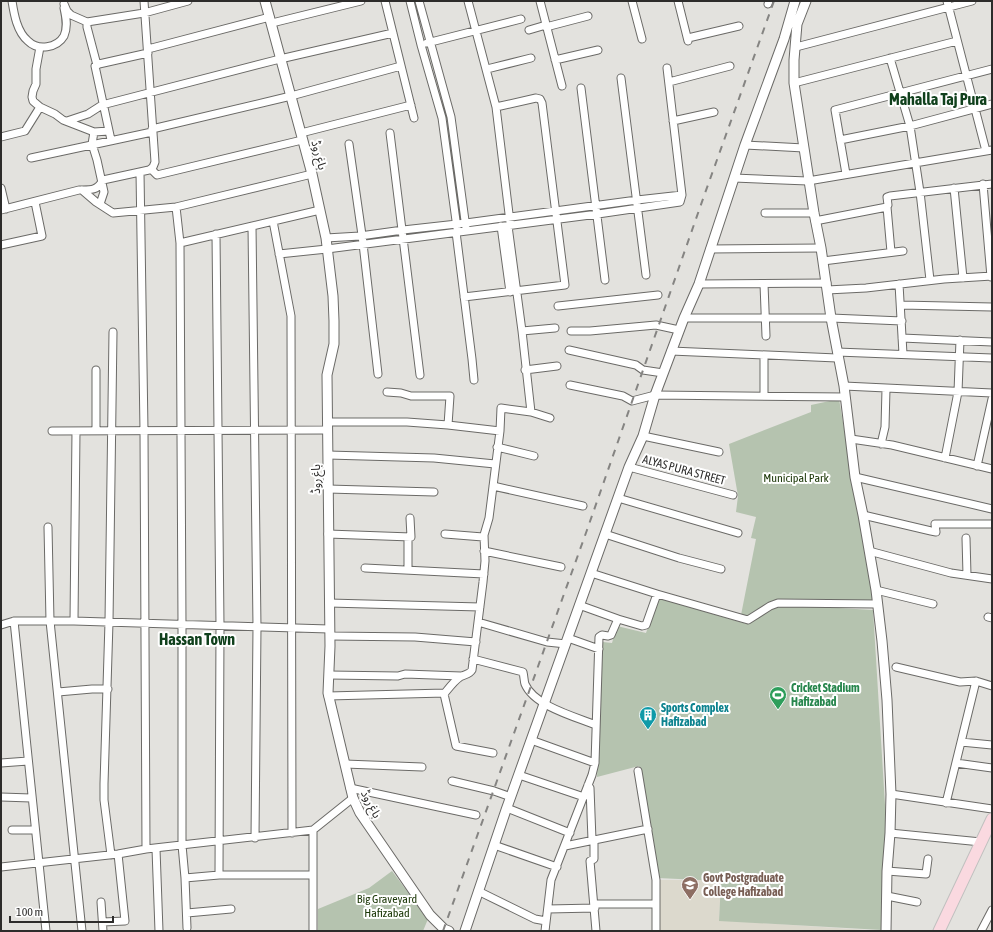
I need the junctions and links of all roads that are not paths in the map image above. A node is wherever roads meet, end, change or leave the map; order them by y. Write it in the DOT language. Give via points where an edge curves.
graph roads {
  1 [pos="12,1"];
  2 [pos="144,1"];
  3 [pos="188,1"];
  4 [pos="265,1"];
  5 [pos="361,1"];
  6 [pos="385,1"];
  7 [pos="410,1"];
  8 [pos="419,1"];
  9 [pos="468,1"];
  10 [pos="540,1"];
  11 [pos="632,1"];
  12 [pos="678,1"];
  13 [pos="795,1"];
  14 [pos="806,1"];
  15 [pos="972,1"];
  16 [pos="63,2"];
  17 [pos="947,4"];
  18 [pos="144,13"];
  19 [pos="73,16"];
  20 [pos="588,16"];
  21 [pos="521,19"];
  22 [pos="271,20"];
  23 [pos="67,22"];
  24 [pos="88,22"];
  25 [pos="546,26"];
  26 [pos="739,26"];
  27 [pos="529,30"];
  28 [pos="475,31"];
  29 [pos="393,33"];
  30 [pos="642,39"];
  31 [pos="957,41"];
  32 [pos="430,42"];
  33 [pos="421,44"];
  34 [pos="40,47"];
  35 [pos="796,47"];
  36 [pos="598,50"];
  37 [pos="148,51"];
  38 [pos="531,58"];
  39 [pos="890,58"];
  40 [pos="280,59"];
  41 [pos="555,60"];
  42 [pos="97,65"];
  43 [pos="401,66"];
  44 [pos="730,66"];
  45 [pos="667,68"];
  46 [pos="486,69"];
  47 [pos="992,69"];
  48 [pos="966,76"];
  49 [pos="621,78"];
  50 [pos="669,82"];
  51 [pos="794,83"];
  52 [pos="562,86"];
  53 [pos="581,88"];
  54 [pos="149,93"];
  55 [pos="901,93"];
  56 [pos="291,96"];
  57 [pos="992,104"];
  58 [pos="102,105"];
  59 [pos="411,105"];
  60 [pos="40,107"];
  61 [pos="496,108"];
  62 [pos="975,108"];
  63 [pos="714,112"];
  64 [pos="451,117"];
  65 [pos="414,118"];
  66 [pos="442,118"];
  67 [pos="67,121"];
  68 [pos="674,121"];
  69 [pos="910,126"];
  70 [pos="109,131"];
  71 [pos="152,131"];
  72 [pos="94,132"];
  73 [pos="390,133"];
  74 [pos="1,137"];
  75 [pos="302,137"];
  76 [pos="111,140"];
  77 [pos="840,140"];
  78 [pos="92,144"];
  79 [pos="350,144"];
  80 [pos="745,144"];
  81 [pos="804,148"];
  82 [pos="989,151"];
  83 [pos="31,158"];
  84 [pos="916,162"];
  85 [pos="151,169"];
  86 [pos="140,172"];
  87 [pos="312,174"];
  88 [pos="846,174"];
  89 [pos="734,178"];
  90 [pos="808,181"];
  91 [pos="102,182"];
  92 [pos="983,184"];
  93 [pos="992,184"];
  94 [pos="1,188"];
  95 [pos="954,188"];
  96 [pos="82,190"];
  97 [pos="920,192"];
  98 [pos="681,199"];
  99 [pos="638,200"];
  100 [pos="35,202"];
  101 [pos="100,204"];
  102 [pos="597,206"];
  103 [pos="176,207"];
  104 [pos="887,207"];
  105 [pos="3,209"];
  106 [pos="638,209"];
  107 [pos="141,210"];
  108 [pos="320,210"];
  109 [pos="555,211"];
  110 [pos="765,213"];
  111 [pos="598,214"];
  112 [pos="814,217"];
  113 [pos="556,219"];
  114 [pos="273,221"];
  115 [pos="456,224"];
  116 [pos="507,224"];
  117 [pos="252,226"];
  118 [pos="466,227"];
  119 [pos="402,230"];
  120 [pos="456,232"];
  121 [pos="216,234"];
  122 [pos="362,235"];
  123 [pos="326,238"];
  124 [pos="403,239"];
  125 [pos="990,240"];
  126 [pos="180,243"];
  127 [pos="1,245"];
  128 [pos="362,245"];
  129 [pos="821,248"];
  130 [pos="327,249"];
  131 [pos="710,249"];
  132 [pos="903,251"];
  133 [pos="891,252"];
  134 [pos="279,254"];
  135 [pos="823,261"];
  136 [pos="646,275"];
  137 [pos="992,276"];
  138 [pos="963,278"];
  139 [pos="605,280"];
  140 [pos="930,280"];
  141 [pos="699,284"];
  142 [pos="764,284"];
  143 [pos="899,284"];
  144 [pos="827,287"];
  145 [pos="513,292"];
  146 [pos="658,295"];
  147 [pos="464,297"];
  148 [pos="901,305"];
  149 [pos="558,306"];
  150 [pos="992,307"];
  151 [pos="684,318"];
  152 [pos="765,318"];
  153 [pos="830,318"];
  154 [pos="902,322"];
  155 [pos="555,328"];
  156 [pos="679,330"];
  157 [pos="571,331"];
  158 [pos="113,332"];
  159 [pos="522,332"];
  160 [pos="766,336"];
  161 [pos="902,338"];
  162 [pos="960,340"];
  163 [pos="992,342"];
  164 [pos="569,350"];
  165 [pos="671,351"];
  166 [pos="903,354"];
  167 [pos="764,355"];
  168 [pos="837,355"];
  169 [pos="959,356"];
  170 [pos="992,358"];
  171 [pos="557,366"];
  172 [pos="96,370"];
  173 [pos="525,370"];
  174 [pos="663,373"];
  175 [pos="378,374"];
  176 [pos="420,375"];
  177 [pos="474,380"];
  178 [pos="570,385"];
  179 [pos="844,386"];
  180 [pos="886,389"];
  181 [pos="387,392"];
  182 [pos="958,392"];
  183 [pos="992,393"];
  184 [pos="655,395"];
  185 [pos="764,396"];
  186 [pos="845,397"];
  187 [pos="992,399"];
  188 [pos="531,412"];
  189 [pos="550,418"];
  190 [pos="448,425"];
  191 [pos="328,426"];
  192 [pos="96,430"];
  193 [pos="112,430"];
  194 [pos="144,430"];
  195 [pos="181,430"];
  196 [pos="217,430"];
  197 [pos="255,430"];
  198 [pos="290,430"];
  199 [pos="52,431"];
  200 [pos="76,431"];
  201 [pos="500,431"];
  202 [pos="643,436"];
  203 [pos="851,439"];
  204 [pos="881,444"];
  205 [pos="497,447"];
  206 [pos="719,452"];
  207 [pos="328,455"];
  208 [pos="534,456"];
  209 [pos="945,458"];
  210 [pos="495,464"];
  211 [pos="977,466"];
  212 [pos="629,467"];
  213 [pos="992,470"];
  214 [pos="855,477"];
  215 [pos="492,486"];
  216 [pos="328,489"];
  217 [pos="434,492"];
  218 [pos="733,495"];
  219 [pos="618,498"];
  220 [pos="583,506"];
  221 [pos="992,509"];
  222 [pos="863,515"];
  223 [pos="410,518"];
  224 [pos="992,524"];
  225 [pos="48,527"];
  226 [pos="738,533"];
  227 [pos="328,534"];
  228 [pos="445,534"];
  229 [pos="605,534"];
  230 [pos="408,537"];
  231 [pos="484,537"];
  232 [pos="966,538"];
  233 [pos="484,551"];
  234 [pos="869,551"];
  235 [pos="561,567"];
  236 [pos="365,568"];
  237 [pos="721,568"];
  238 [pos="408,570"];
  239 [pos="591,573"];
  240 [pos="484,574"];
  241 [pos="967,575"];
  242 [pos="992,578"];
  243 [pos="876,590"];
  244 [pos="657,594"];
  245 [pos="329,603"];
  246 [pos="878,604"];
  247 [pos="933,604"];
  248 [pos="580,605"];
  249 [pos="480,607"];
  250 [pos="618,619"];
  251 [pos="14,621"];
  252 [pos="50,621"];
  253 [pos="74,621"];
  254 [pos="109,622"];
  255 [pos="478,622"];
  256 [pos="1,624"];
  257 [pos="145,624"];
  258 [pos="182,624"];
  259 [pos="220,626"];
  260 [pos="257,627"];
  261 [pos="292,629"];
  262 [pos="330,633"];
  263 [pos="567,641"];
  264 [pos="476,642"];
  265 [pos="599,649"];
  266 [pos="473,659"];
  267 [pos="896,666"];
  268 [pos="329,675"];
  269 [pos="461,676"];
  270 [pos="976,681"];
  271 [pos="992,686"];
  272 [pos="108,689"];
  273 [pos="58,692"];
  274 [pos="445,693"];
  275 [pos="328,696"];
  276 [pos="544,704"];
  277 [pos="596,725"];
  278 [pos="531,740"];
  279 [pos="961,742"];
  280 [pos="992,745"];
  281 [pos="493,753"];
  282 [pos="28,761"];
  283 [pos="1,763"];
  284 [pos="595,763"];
  285 [pos="956,763"];
  286 [pos="345,764"];
  287 [pos="422,767"];
  288 [pos="992,768"];
  289 [pos="638,771"];
  290 [pos="518,775"];
  291 [pos="452,781"];
  292 [pos="588,785"];
  293 [pos="350,788"];
  294 [pos="891,794"];
  295 [pos="1,797"];
  296 [pos="511,797"];
  297 [pos="584,797"];
  298 [pos="32,798"];
  299 [pos="353,798"];
  300 [pos="946,803"];
  301 [pos="507,808"];
  302 [pos="992,809"];
  303 [pos="476,815"];
  304 [pos="992,819"];
  305 [pos="648,829"];
  306 [pos="12,830"];
  307 [pos="35,830"];
  308 [pos="313,830"];
  309 [pos="292,833"];
  310 [pos="570,833"];
  311 [pos="890,833"];
  312 [pos="255,838"];
  313 [pos="593,840"];
  314 [pos="218,842"];
  315 [pos="981,842"];
  316 [pos="182,845"];
  317 [pos="494,845"];
  318 [pos="565,846"];
  319 [pos="146,849"];
  320 [pos="156,849"];
  321 [pos="114,854"];
  322 [pos="75,858"];
  323 [pos="928,859"];
  324 [pos="38,863"];
  325 [pos="556,867"];
  326 [pos="1,868"];
  327 [pos="886,871"];
  328 [pos="219,875"];
  329 [pos="312,875"];
  330 [pos="185,878"];
  331 [pos="478,891"];
  332 [pos="886,896"];
  333 [pos="101,902"];
  334 [pos="917,902"];
  335 [pos="656,904"];
  336 [pos="595,906"];
  337 [pos="231,909"];
  338 [pos="548,909"];
  339 [pos="992,910"];
  340 [pos="187,913"];
  341 [pos="546,921"];
  342 [pos="103,922"];
  343 [pos="187,928"];
  344 [pos="46,931"];
  345 [pos="82,931"];
  346 [pos="104,931"];
  347 [pos="159,931"];
  348 [pos="313,931"];
  349 [pos="448,931"];
  350 [pos="465,931"];
  351 [pos="545,931"];
  352 [pos="596,931"];
  353 [pos="656,931"];
  354 [pos="886,931"];
  355 [pos="939,931"];
  356 [pos="981,931"];
  1 -- 34 [label="street" via="20,31 28,42"];
  2 -- 18 [label="street"];
  3 -- 18 [label="street"];
  4 -- 22 [label="street, باغ روڈ"];
  5 -- 22 [label="street"];
  6 -- 29 [label="street"];
  7 -- 33 [label="street"];
  8 -- 32 [label="street"];
  9 -- 28 [label="street"];
  10 -- 25 [label="street"];
  11 -- 30 [label="street"];
  12 -- 26 [label="street" via="688,40"];
  13 -- 80 [label="street" via="784,39"];
  14 -- 35 [label="street" via="797,24"];
  15 -- 17 [label="street"];
  16 -- 19 [label="street"];
  16 -- 23 [label="street"];
  17 -- 31 [label="street"];
  17 -- 35 [label="street"];
  18 -- 24 [label="street"];
  18 -- 37 [label="street"];
  19 -- 23 [label="street"];
  19 -- 24 [label="street"];
  20 -- 25 [label="street"];
  21 -- 28 [label="street"];
  22 -- 37 [label="street"];
  22 -- 40 [label="street, باغ روڈ"];
  23 -- 34 [label="street" via="64,36 60,40 51,46"];
  24 -- 42 [label="street" via="87,27"];
  25 -- 27 [label="street"];
  25 -- 41 [label="street"];
  28 -- 32 [label="street"];
  28 -- 46 [label="street"];
  29 -- 40 [label="street"];
  29 -- 43 [label="street"];
  31 -- 39 [label="street"];
  31 -- 48 [label="street"];
  32 -- 33 [label="street"];
  32 -- 64 [label="street"];
  33 -- 66 [label="street"];
  34 -- 60 [label="street" via="36,84 32,91 33,101"];
  35 -- 51 [label="street"];
  36 -- 41 [label="street"];
  37 -- 42 [label="street"];
  37 -- 54 [label="street"];
  38 -- 46 [label="street"];
  39 -- 51 [label="street"];
  39 -- 55 [label="street"];
  40 -- 54 [label="street"];
  40 -- 56 [label="street, باغ روڈ"];
  41 -- 52 [label="street"];
  42 -- 58 [label="street" via="95,66"];
  43 -- 56 [label="street"];
  43 -- 59 [label="street"];
  44 -- 50 [label="street"];
  45 -- 50 [label="street"];
  46 -- 61 [label="street"];
  47 -- 48 [label="street"];
  48 -- 55 [label="street"];
  48 -- 62 [label="street"];
  49 -- 99 [label="street"];
  50 -- 68 [label="street"];
  51 -- 81 [label="street"];
  53 -- 102 [label="street"];
  54 -- 58 [label="street"];
  54 -- 71 [label="street"];
  55 -- 69 [label="street"];
  55 -- 77 [label="street" via="835,110"];
  56 -- 71 [label="street"];
  56 -- 75 [label="street, باغ روڈ"];
  57 -- 62 [label="street"];
  58 -- 67 [label="street" via="88,114"];
  58 -- 70 [label="street"];
  59 -- 65 [label="street"];
  59 -- 75 [label="street"];
  60 -- 67 [label="street"];
  60 -- 74 [label="street" via="25,131"];
  61 -- 109 [label="street" via="540,99"];
  61 -- 116 [label="street"];
  62 -- 69 [label="street"];
  62 -- 82 [label="street"];
  63 -- 68 [label="street"];
  64 -- 66 [label="street"];
  64 -- 118 [label="street"];
  66 -- 115 [label="street"];
  67 -- 72 [label="street"];
  68 -- 98 [label="street"];
  69 -- 77 [label="street"];
  69 -- 84 [label="street"];
  70 -- 72 [label="street"];
  70 -- 76 [label="street"];
  71 -- 76 [label="street"];
  71 -- 85 [label="street" via="155,162"];
  72 -- 78 [label="street"];
  73 -- 119 [label="street"];
  75 -- 85 [label="street" via="157,175"];
  75 -- 87 [label="street, باغ روڈ"];
  76 -- 78 [label="street"];
  77 -- 88 [label="street"];
  78 -- 83 [label="street"];
  78 -- 91 [label="street"];
  79 -- 122 [label="street"];
  80 -- 81 [label="street"];
  80 -- 89 [label="street"];
  81 -- 90 [label="street"];
  82 -- 84 [label="street"];
  84 -- 88 [label="street"];
  84 -- 97 [label="street"];
  85 -- 86 [label="street"];
  86 -- 91 [label="street"];
  86 -- 107 [label="street"];
  87 -- 103 [label="street"];
  87 -- 108 [label="street, باغ روڈ"];
  88 -- 90 [label="street"];
  89 -- 90 [label="street"];
  89 -- 131 [label="street"];
  90 -- 112 [label="street"];
  91 -- 96 [label="street" via="99,187"];
  91 -- 101 [label="street" via="104,192"];
  92 -- 93 [label="street"];
  92 -- 95 [label="street"];
  92 -- 125 [label="street"];
  94 -- 105 [label="street"];
  95 -- 97 [label="street"];
  95 -- 138 [label="street"];
  96 -- 100 [label="street"];
  96 -- 101 [label="street"];
  97 -- 104 [label="street" via="887,197"];
  97 -- 140 [label="street"];
  98 -- 99 [label="street"];
  98 -- 106 [label="street"];
  99 -- 102 [label="street"];
  99 -- 106 [label="street"];
  100 -- 105 [label="street"];
  100 -- 127 [label="street" via="42,236"];
  101 -- 107 [label="street" via="113,213"];
  102 -- 109 [label="street"];
  102 -- 111 [label="street"];
  103 -- 107 [label="street"];
  103 -- 126 [label="street"];
  104 -- 112 [label="street"];
  104 -- 133 [label="street"];
  106 -- 111 [label="street"];
  106 -- 136 [label="street"];
  107 -- 194 [label="street"];
  108 -- 114 [label="street"];
  108 -- 123 [label="street, باغ روڈ"];
  109 -- 113 [label="street"];
  109 -- 116 [label="street"];
  110 -- 112 [label="street"];
  111 -- 113 [label="street"];
  111 -- 139 [label="street"];
  112 -- 129 [label="street"];
  113 -- 116 [label="street"];
  113 -- 145 [label="street" via="565,285"];
  114 -- 117 [label="street"];
  114 -- 134 [label="street"];
  115 -- 118 [label="street"];
  115 -- 119 [label="street"];
  115 -- 120 [label="street"];
  116 -- 118 [label="street"];
  116 -- 118 [label="street"];
  116 -- 145 [label="street"];
  117 -- 121 [label="street"];
  117 -- 197 [label="street"];
  118 -- 120 [label="street"];
  119 -- 122 [label="street"];
  119 -- 124 [label="street"];
  120 -- 124 [label="street"];
  120 -- 147 [label="street"];
  121 -- 126 [label="street"];
  121 -- 196 [label="street"];
  122 -- 123 [label="street"];
  122 -- 128 [label="street"];
  123 -- 130 [label="street, باغ روڈ"];
  124 -- 128 [label="street"];
  124 -- 176 [label="street"];
  125 -- 137 [label="street"];
  126 -- 195 [label="street"];
  128 -- 130 [label="street"];
  128 -- 175 [label="street"];
  129 -- 131 [label="street"];
  129 -- 135 [label="street"];
  130 -- 134 [label="street"];
  130 -- 191 [label="street, باغ روڈ" via="334,321 334,344 327,375"];
  131 -- 141 [label="street"];
  132 -- 133 [label="street"];
  133 -- 135 [label="street"];
  134 -- 198 [label="street" via="291,316"];
  135 -- 144 [label="street"];
  137 -- 138 [label="street"];
  138 -- 140 [label="street"];
  140 -- 143 [label="street"];
  141 -- 142 [label="street"];
  141 -- 151 [label="street"];
  142 -- 144 [label="street"];
  142 -- 152 [label="street"];
  143 -- 144 [label="street" via="866,288"];
  143 -- 148 [label="street"];
  144 -- 153 [label="street"];
  145 -- 147 [label="street"];
  145 -- 159 [label="street"];
  146 -- 149 [label="street"];
  147 -- 177 [label="street"];
  148 -- 150 [label="street"];
  148 -- 154 [label="street"];
  151 -- 152 [label="street"];
  151 -- 156 [label="street"];
  152 -- 153 [label="street"];
  152 -- 160 [label="street"];
  153 -- 154 [label="street"];
  153 -- 168 [label="street"];
  154 -- 161 [label="street"];
  155 -- 159 [label="street"];
  156 -- 157 [label="street" via="656,325"];
  156 -- 165 [label="street"];
  158 -- 193 [label="street"];
  159 -- 173 [label="street"];
  161 -- 162 [label="street"];
  161 -- 166 [label="street"];
  162 -- 163 [label="street"];
  162 -- 169 [label="street"];
  164 -- 174 [label="street"];
  165 -- 167 [label="street"];
  165 -- 174 [label="street"];
  166 -- 168 [label="street"];
  166 -- 169 [label="street"];
  167 -- 168 [label="street"];
  167 -- 185 [label="street"];
  168 -- 179 [label="street"];
  169 -- 170 [label="street"];
  169 -- 182 [label="street"];
  171 -- 173 [label="street"];
  172 -- 192 [label="street"];
  173 -- 188 [label="street"];
  174 -- 184 [label="street"];
  178 -- 184 [label="street" via="623,396 632,401"];
  179 -- 180 [label="street"];
  179 -- 186 [label="street"];
  180 -- 182 [label="street"];
  180 -- 204 [label="street" via="885,427"];
  181 -- 190 [label="street" via="411,396 450,396"];
  182 -- 183 [label="street"];
  182 -- 209 [label="street"];
  184 -- 185 [label="street"];
  184 -- 202 [label="street"];
  185 -- 186 [label="street"];
  186 -- 203 [label="street"];
  187 -- 211 [label="street"];
  188 -- 189 [label="street"];
  188 -- 201 [label="street" via="501,408"];
  190 -- 191 [label="street" via="407,422"];
  190 -- 201 [label="street"];
  191 -- 198 [label="street"];
  191 -- 207 [label="street, باغ روڈ"];
  192 -- 193 [label="street"];
  192 -- 200 [label="street"];
  193 -- 194 [label="street"];
  193 -- 254 [label="street"];
  194 -- 195 [label="street"];
  194 -- 257 [label="street"];
  195 -- 196 [label="street"];
  195 -- 258 [label="street"];
  196 -- 197 [label="street"];
  196 -- 259 [label="street"];
  197 -- 198 [label="street"];
  197 -- 260 [label="street"];
  198 -- 261 [label="street"];
  199 -- 200 [label="street"];
  200 -- 253 [label="street"];
  201 -- 205 [label="street"];
  202 -- 206 [label="street"];
  202 -- 212 [label="street"];
  203 -- 204 [label="street"];
  203 -- 214 [label="street"];
  204 -- 209 [label="street"];
  205 -- 208 [label="street"];
  205 -- 210 [label="street"];
  207 -- 210 [label="street" via="434,458"];
  207 -- 216 [label="street, باغ روڈ"];
  209 -- 211 [label="street"];
  210 -- 215 [label="street"];
  211 -- 213 [label="street"];
  212 -- 218 [label="street, ALYAS PURA STREET"];
  212 -- 219 [label="street"];
  214 -- 221 [label="street"];
  214 -- 222 [label="street"];
  215 -- 220 [label="street"];
  215 -- 231 [label="street"];
  216 -- 217 [label="street"];
  216 -- 227 [label="street, باغ روڈ"];
  219 -- 226 [label="street"];
  219 -- 229 [label="street"];
  222 -- 224 [label="street" via="931,532 936,532 935,524"];
  222 -- 234 [label="street"];
  223 -- 230 [label="street"];
  225 -- 252 [label="street"];
  227 -- 230 [label="street"];
  227 -- 245 [label="street, باغ روڈ"];
  228 -- 231 [label="street"];
  229 -- 237 [label="street"];
  229 -- 239 [label="street"];
  230 -- 238 [label="street"];
  231 -- 233 [label="street"];
  232 -- 241 [label="street"];
  233 -- 235 [label="street"];
  233 -- 240 [label="street"];
  234 -- 241 [label="street"];
  234 -- 243 [label="street"];
  236 -- 238 [label="street"];
  238 -- 240 [label="street"];
  239 -- 244 [label="street"];
  239 -- 248 [label="street"];
  240 -- 249 [label="street"];
  241 -- 242 [label="street"];
  243 -- 246 [label="street"];
  243 -- 247 [label="street"];
  244 -- 246 [label="street" via="748,620 778,604"];
  244 -- 250 [label="street" via="646,625"];
  245 -- 249 [label="street"];
  245 -- 262 [label="street, باغ روڈ"];
  246 -- 294 [label="street" via="887,700"];
  248 -- 250 [label="street"];
  248 -- 263 [label="street"];
  249 -- 255 [label="street"];
  250 -- 265 [label="street" via="611,635 599,637"];
  251 -- 252 [label="street"];
  251 -- 256 [label="street"];
  251 -- 282 [label="street"];
  252 -- 253 [label="street"];
  252 -- 273 [label="street"];
  253 -- 254 [label="street"];
  254 -- 257 [label="street"];
  254 -- 272 [label="street"];
  255 -- 263 [label="street" via="547,642"];
  255 -- 264 [label="street"];
  257 -- 258 [label="street"];
  257 -- 319 [label="street"];
  258 -- 259 [label="street"];
  258 -- 316 [label="street"];
  259 -- 260 [label="street"];
  259 -- 314 [label="street"];
  260 -- 261 [label="street"];
  260 -- 312 [label="street"];
  261 -- 262 [label="street"];
  261 -- 309 [label="street"];
  262 -- 264 [label="street"];
  262 -- 268 [label="street, باغ روڈ"];
  263 -- 265 [label="street"];
  263 -- 276 [label="street"];
  264 -- 266 [label="street"];
  265 -- 277 [label="street"];
  266 -- 269 [label="street" via="470,674"];
  266 -- 276 [label="street" via="523,672 525,684 530,692"];
  267 -- 270 [label="street" via="960,682"];
  268 -- 269 [label="street"];
  268 -- 275 [label="street, باغ روڈ"];
  269 -- 274 [label="street"];
  270 -- 271 [label="street"];
  270 -- 279 [label="street"];
  272 -- 273 [label="street"];
  272 -- 321 [label="street" via="104,800"];
  273 -- 322 [label="street"];
  274 -- 275 [label="street"];
  274 -- 281 [label="street" via="456,746"];
  275 -- 286 [label="street, باغ روڈ"];
  276 -- 277 [label="street"];
  276 -- 278 [label="street"];
  277 -- 284 [label="street"];
  278 -- 284 [label="street"];
  278 -- 290 [label="street"];
  279 -- 280 [label="street"];
  279 -- 285 [label="street"];
  282 -- 283 [label="street"];
  282 -- 298 [label="street"];
  284 -- 292 [label="street"];
  285 -- 288 [label="street"];
  285 -- 300 [label="street"];
  286 -- 287 [label="street"];
  286 -- 293 [label="street, باغ روڈ"];
  289 -- 305 [label="street"];
  290 -- 296 [label="street"];
  290 -- 297 [label="street"];
  291 -- 296 [label="street"];
  292 -- 297 [label="street"];
  292 -- 313 [label="street"];
  293 -- 299 [label="street, باغ روڈ"];
  293 -- 303 [label="street"];
  294 -- 300 [label="street"];
  294 -- 311 [label="street"];
  295 -- 298 [label="street"];
  296 -- 301 [label="street"];
  297 -- 310 [label="street"];
  298 -- 307 [label="street"];
  299 -- 308 [label="street"];
  299 -- 349 [label="street, باغ روڈ" via="360,813 430,915"];
  300 -- 302 [label="street"];
  301 -- 310 [label="street"];
  301 -- 317 [label="street"];
  304 -- 315 [label="main road"];
  305 -- 313 [label="street"];
  305 -- 335 [label="street" via="656,880"];
  306 -- 307 [label="street"];
  307 -- 324 [label="street"];
  308 -- 309 [label="street"];
  308 -- 329 [label="street"];
  309 -- 312 [label="street"];
  310 -- 318 [label="street"];
  311 -- 315 [label="street"];
  311 -- 327 [label="street"];
  312 -- 314 [label="street"];
  313 -- 318 [label="street"];
  313 -- 336 [label="street" via="594,859 590,861"];
  314 -- 316 [label="street"];
  314 -- 328 [label="street"];
  315 -- 355 [label="main road"];
  316 -- 320 [label="street"];
  316 -- 330 [label="street"];
  317 -- 325 [label="street"];
  317 -- 331 [label="street"];
  318 -- 325 [label="street"];
  319 -- 320 [label="street"];
  319 -- 321 [label="street"];
  320 -- 347 [label="street"];
  321 -- 322 [label="street"];
  321 -- 342 [label="street" via="125,921"];
  322 -- 324 [label="street"];
  322 -- 345 [label="street"];
  323 -- 327 [label="street" via="926,874"];
  324 -- 326 [label="street"];
  324 -- 344 [label="street"];
  325 -- 338 [label="street" via="551,880"];
  327 -- 332 [label="street"];
  328 -- 329 [label="street"];
  328 -- 330 [label="street"];
  329 -- 348 [label="street"];
  330 -- 340 [label="street"];
  331 -- 341 [label="street" via="535,919"];
  331 -- 350 [label="street"];
  332 -- 334 [label="street"];
  332 -- 354 [label="street"];
  333 -- 342 [label="street"];
  335 -- 336 [label="street"];
  335 -- 353 [label="street"];
  336 -- 338 [label="street"];
  336 -- 352 [label="street"];
  337 -- 340 [label="street"];
  338 -- 341 [label="street"];
  339 -- 356 [label="street"];
  340 -- 343 [label="street"];
  341 -- 351 [label="street"];
  342 -- 346 [label="street"];
}
